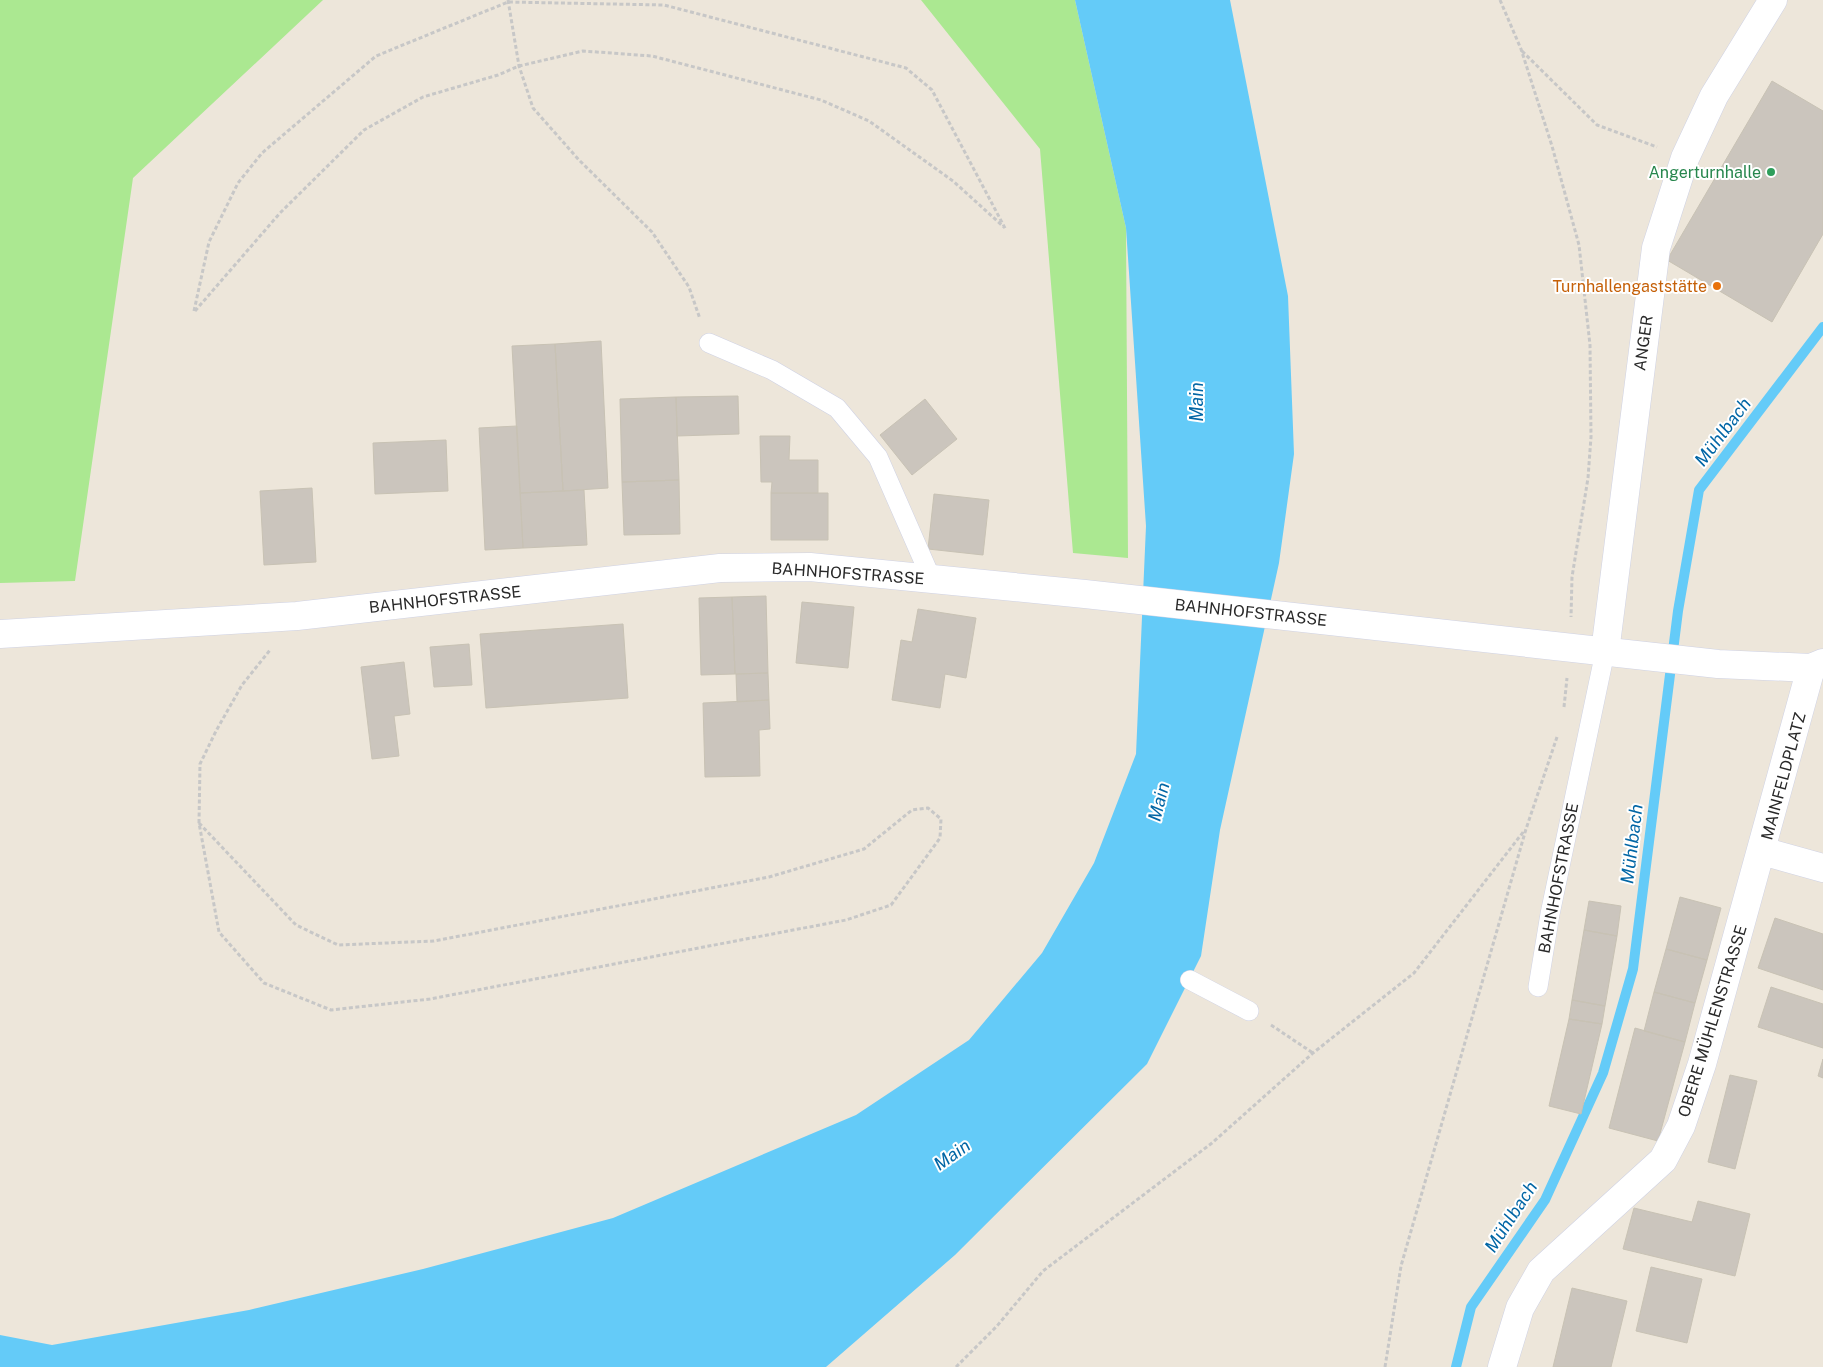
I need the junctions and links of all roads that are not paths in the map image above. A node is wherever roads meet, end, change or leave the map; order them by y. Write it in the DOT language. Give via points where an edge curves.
graph roads {
  1 [pos="1773,0"];
  2 [pos="709,344"];
  3 [pos="931,578"];
  4 [pos="0,634"];
  5 [pos="1618,654"];
  6 [pos="1817,666"];
  7 [pos="1762,851"];
  8 [pos="1823,868"];
  9 [pos="1190,980"];
  10 [pos="1538,986"];
  11 [pos="1249,1012"];
  12 [pos="1502,1367"];
  1 -- 5 [label="street, ANGER" via="1714,96 1685,158 1656,248"];
  2 -- 3 [label="lane" via="772,370 837,408 878,457"];
  3 -- 4 [label="street, BAHNHOFSTRASSE" via="810,567 720,568 297,616"];
  3 -- 5 [label="street, BAHNHOFSTRASSE"];
  5 -- 6 [label="street, BAHNHOFSTRASSE" via="1718,664"];
  5 -- 10 [label="lane, BAHNHOFSTRASSE" via="1550,914"];
  6 -- 7 [label="street, MAINFELDPLATZ"];
  7 -- 8 [label="street, MAINFELDPLATZ"];
  7 -- 12 [label="street, OBERE MÜHLENSTRASSE" via="1702,1064 1680,1126 1663,1160 1541,1271 1520,1308"];
  9 -- 11 [label="lane"];
}
